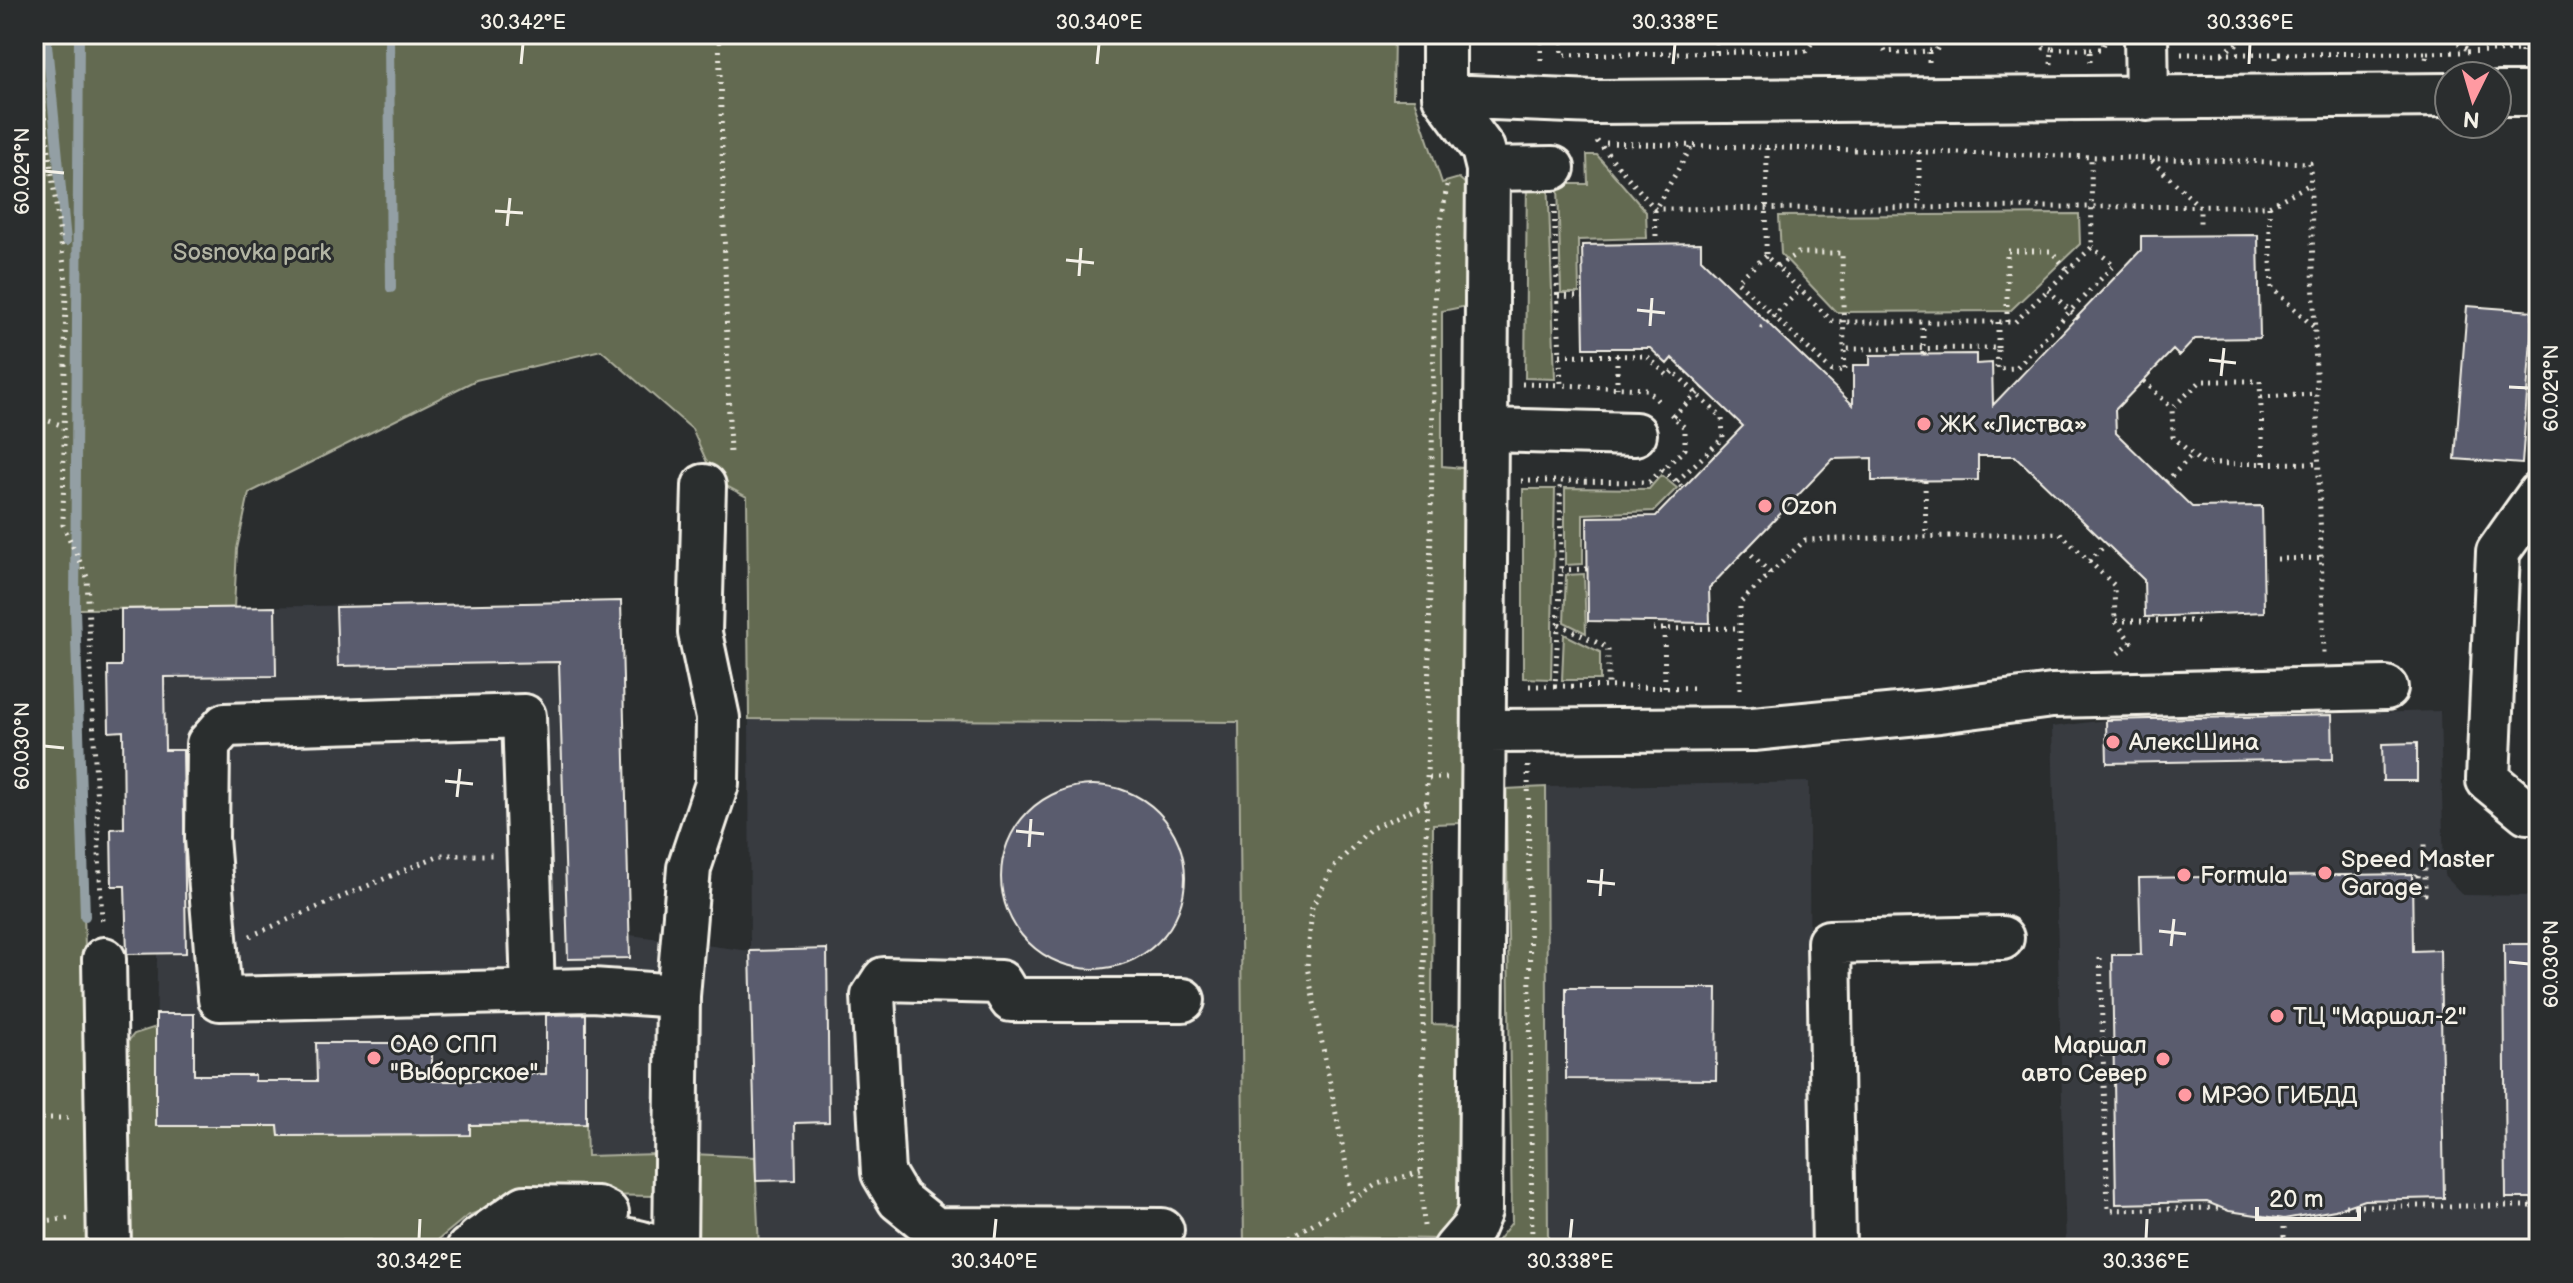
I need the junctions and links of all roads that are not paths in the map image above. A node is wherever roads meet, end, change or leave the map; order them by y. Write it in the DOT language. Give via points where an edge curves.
graph roads {
  1 [pos="1444,34"];
  2 [pos="2160,44"];
  3 [pos="2433,95"];
  4 [pos="1444,96"];
  5 [pos="2147,99"];
  6 [pos="1486,159"];
  7 [pos="1559,160"];
  8 [pos="1489,430"];
  9 [pos="1635,434"];
  10 [pos="717,476"];
  11 [pos="2538,486"];
  12 [pos="2386,688"];
  13 [pos="1486,731"];
  14 [pos="2539,812"];
  15 [pos="2002,938"];
  16 [pos="104,959"];
  17 [pos="533,991"];
  18 [pos="678,996"];
  19 [pos="1183,1000"];
  20 [pos="1162,1230"];
  21 [pos="935,1239"];
  22 [pos="1440,1241"];
  23 [pos="645,1244"];
  24 [pos="109,1249"];
  25 [pos="468,1249"];
  26 [pos="675,1249"];
  27 [pos="1834,1249"];
  1 -- 4 [label="street"];
  2 -- 5 [label="street"];
  3 -- 5 [label="street"];
  4 -- 5 [label="street" via="1595,102"];
  4 -- 6 [label="street"];
  6 -- 7 [label="street"];
  6 -- 8 [label="street"];
  8 -- 9 [label="street"];
  8 -- 13 [label="street"];
  10 -- 18 [label="street" via="700,633 718,718 717,784 689,868"];
  11 -- 14 [label="street" via="2498,552 2488,780 2527,812"];
  12 -- 13 [label="street" via="2052,696 1753,729"];
  13 -- 22 [label="street" via="1480,1211 1473,1228"];
  15 -- 27 [label="street" via="1829,942"];
  16 -- 24 [label="street"];
  17 -- 17 [label="street" via="220,999 207,838 208,744 225,725 524,716"];
  17 -- 18 [label="street"];
  18 -- 26 [label="street"];
  19 -- 21 [label="street" via="1011,1000 1000,982 884,979 873,996 883,1173 899,1200"];
  20 -- 21 [label="street"];
  23 -- 25 [label="street" via="588,1236 506,1237"];
}
